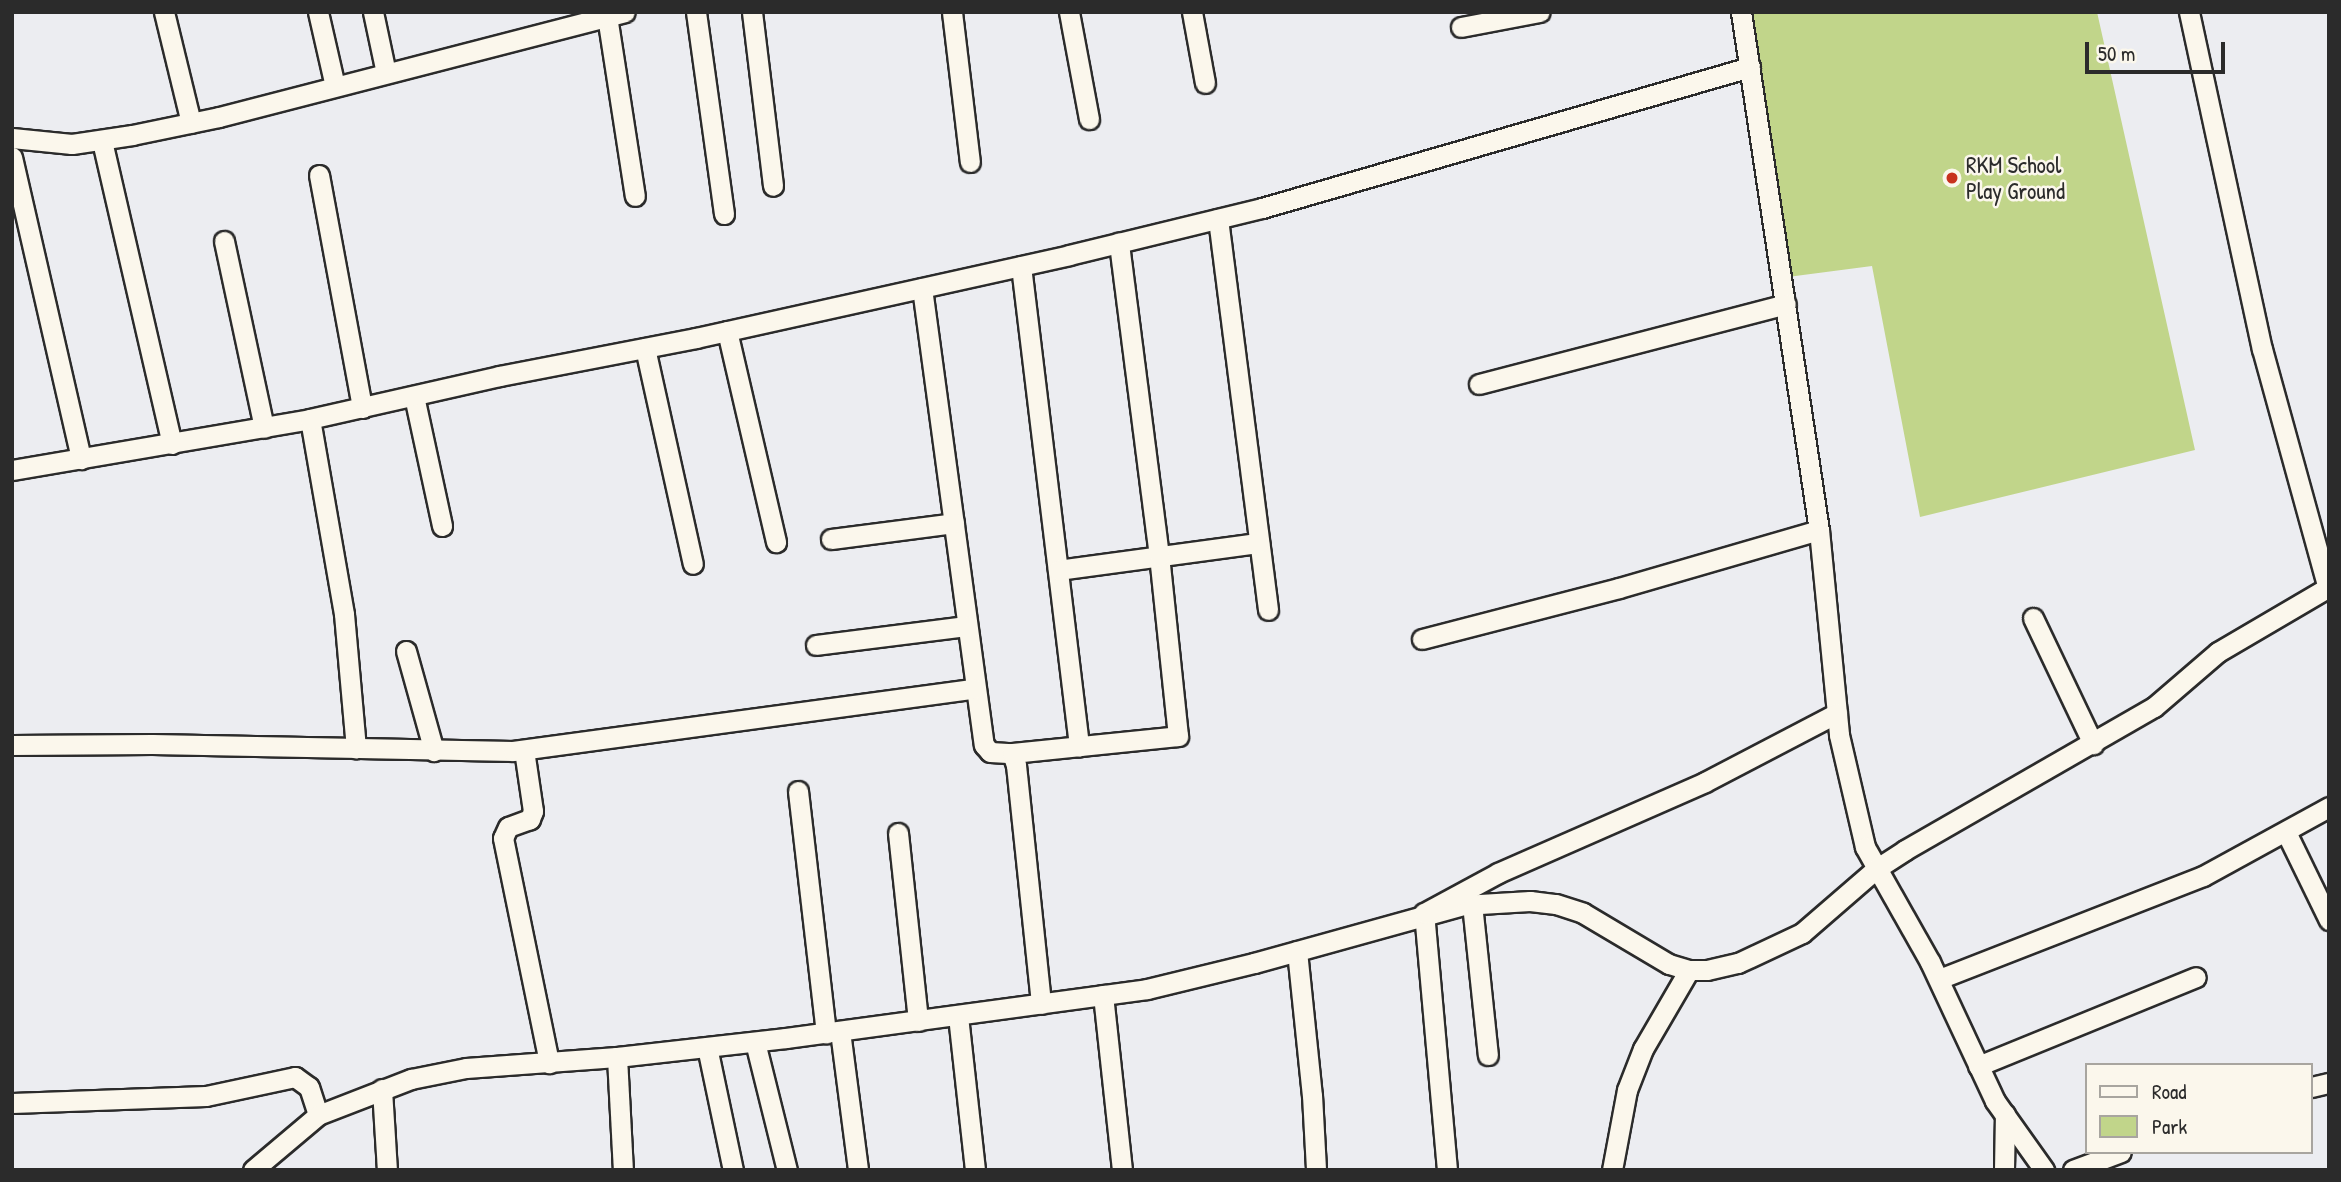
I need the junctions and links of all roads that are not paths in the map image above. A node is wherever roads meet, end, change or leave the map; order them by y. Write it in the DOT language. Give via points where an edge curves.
graph roads {
  1 [pos="164,12"];
  2 [pos="318,12"];
  3 [pos="373,12"];
  4 [pos="696,12"];
  5 [pos="752,12"];
  6 [pos="952,12"];
  7 [pos="1069,12"];
  8 [pos="1192,12"];
  9 [pos="1540,12"];
  10 [pos="1741,12"];
  11 [pos="2189,12"];
  12 [pos="616,14"];
  13 [pos="1461,27"];
  14 [pos="1750,67"];
  15 [pos="386,73"];
  16 [pos="1205,83"];
  17 [pos="335,86"];
  18 [pos="1089,119"];
  19 [pos="191,122"];
  20 [pos="12,138"];
  21 [pos="102,141"];
  22 [pos="12,157"];
  23 [pos="970,162"];
  24 [pos="319,175"];
  25 [pos="774,186"];
  26 [pos="635,196"];
  27 [pos="724,214"];
  28 [pos="1218,219"];
  29 [pos="224,242"];
  30 [pos="1119,243"];
  31 [pos="1021,266"];
  32 [pos="922,288"];
  33 [pos="1786,304"];
  34 [pos="727,331"];
  35 [pos="645,348"];
  36 [pos="1479,384"];
  37 [pos="414,396"];
  38 [pos="362,408"];
  39 [pos="310,419"];
  40 [pos="264,428"];
  41 [pos="172,444"];
  42 [pos="81,459"];
  43 [pos="12,470"];
  44 [pos="954,523"];
  45 [pos="442,526"];
  46 [pos="1819,530"];
  47 [pos="831,539"];
  48 [pos="776,542"];
  49 [pos="1259,543"];
  50 [pos="1159,556"];
  51 [pos="693,564"];
  52 [pos="1058,570"];
  53 [pos="2328,587"];
  54 [pos="1268,610"];
  55 [pos="2033,618"];
  56 [pos="967,626"];
  57 [pos="1422,639"];
  58 [pos="816,645"];
  59 [pos="406,650"];
  60 [pos="974,688"];
  61 [pos="1837,713"];
  62 [pos="2093,744"];
  63 [pos="12,745"];
  64 [pos="1079,747"];
  65 [pos="356,748"];
  66 [pos="524,750"];
  67 [pos="434,751"];
  68 [pos="1012,753"];
  69 [pos="798,791"];
  70 [pos="2329,807"];
  71 [pos="2286,832"];
  72 [pos="898,833"];
  73 [pos="1875,869"];
  74 [pos="1472,904"];
  75 [pos="1424,913"];
  76 [pos="2329,920"];
  77 [pos="1297,951"];
  78 [pos="1689,970"];
  79 [pos="2196,976"];
  80 [pos="1939,979"];
  81 [pos="1104,995"];
  82 [pos="1041,1004"];
  83 [pos="958,1016"];
  84 [pos="918,1021"];
  85 [pos="833,1032"];
  86 [pos="755,1042"];
  87 [pos="707,1047"];
  88 [pos="1488,1055"];
  89 [pos="617,1057"];
  90 [pos="548,1063"];
  91 [pos="1978,1066"];
  92 [pos="382,1089"];
  93 [pos="12,1103"];
  94 [pos="2005,1114"];
  95 [pos="318,1115"];
  96 [pos="2116,1154"];
  97 [pos="253,1170"];
  98 [pos="387,1170"];
  99 [pos="623,1170"];
  100 [pos="733,1170"];
  101 [pos="787,1170"];
  102 [pos="858,1170"];
  103 [pos="975,1170"];
  104 [pos="1122,1170"];
  105 [pos="1316,1170"];
  106 [pos="1447,1170"];
  107 [pos="1612,1170"];
  108 [pos="2004,1170"];
  109 [pos="2044,1170"];
  110 [pos="2073,1170"];
  1 -- 19 [label="street"];
  2 -- 17 [label="street"];
  3 -- 15 [label="street"];
  4 -- 27 [label="street"];
  5 -- 25 [label="street"];
  6 -- 23 [label="street"];
  7 -- 18 [label="street"];
  8 -- 16 [label="street"];
  9 -- 13 [label="street"];
  10 -- 14 [label="street"];
  11 -- 53 [label="street" via="2262,349"];
  12 -- 15 [label="street"];
  12 -- 26 [label="street"];
  14 -- 28 [label="street"];
  14 -- 33 [label="street"];
  15 -- 17 [label="street"];
  17 -- 19 [label="street"];
  19 -- 21 [label="street"];
  20 -- 21 [label="street" via="72,144"];
  21 -- 41 [label="street"];
  22 -- 42 [label="street"];
  24 -- 38 [label="street"];
  28 -- 30 [label="street"];
  28 -- 49 [label="street"];
  29 -- 40 [label="street"];
  30 -- 31 [label="street"];
  30 -- 50 [label="street"];
  31 -- 32 [label="street"];
  31 -- 52 [label="street"];
  32 -- 34 [label="street"];
  32 -- 44 [label="street"];
  33 -- 36 [label="street"];
  33 -- 46 [label="street"];
  34 -- 35 [label="street"];
  34 -- 48 [label="street"];
  35 -- 37 [label="street"];
  35 -- 51 [label="street"];
  37 -- 38 [label="street"];
  37 -- 45 [label="street"];
  38 -- 39 [label="street"];
  39 -- 40 [label="street"];
  39 -- 65 [label="street" via="344,614"];
  40 -- 41 [label="street"];
  41 -- 42 [label="street"];
  42 -- 43 [label="street"];
  44 -- 47 [label="street"];
  44 -- 56 [label="street"];
  46 -- 57 [label="street"];
  46 -- 61 [label="street"];
  49 -- 50 [label="street"];
  49 -- 54 [label="street"];
  50 -- 52 [label="street"];
  50 -- 64 [label="street" via="1178,736"];
  52 -- 64 [label="street"];
  53 -- 62 [label="street" via="2218,652 2154,707"];
  55 -- 62 [label="street"];
  56 -- 58 [label="street"];
  56 -- 60 [label="street"];
  59 -- 67 [label="street"];
  60 -- 66 [label="street"];
  60 -- 68 [label="street" via="986,750"];
  61 -- 73 [label="street" via="1857,816"];
  61 -- 75 [label="street" via="1704,782 1498,873"];
  62 -- 73 [label="street" via="1997,795"];
  63 -- 65 [label="street"];
  64 -- 68 [label="street"];
  65 -- 67 [label="street"];
  66 -- 67 [label="street"];
  66 -- 90 [label="street" via="533,811 530,819 508,827 503,838"];
  68 -- 82 [label="street"];
  69 -- 85 [label="street"];
  70 -- 71 [label="street"];
  71 -- 76 [label="street"];
  71 -- 80 [label="street" via="2203,876"];
  72 -- 84 [label="street"];
  73 -- 78 [label="street" via="1802,933 1738,963"];
  73 -- 80 [label="street"];
  74 -- 75 [label="street"];
  74 -- 78 [label="street" via="1556,904 1583,913 1669,964"];
  74 -- 88 [label="street"];
  75 -- 77 [label="street"];
  75 -- 106 [label="street"];
  77 -- 81 [label="street" via="1194,979"];
  77 -- 105 [label="street"];
  78 -- 107 [label="street" via="1643,1049 1627,1090"];
  79 -- 91 [label="street"];
  80 -- 91 [label="street"];
  81 -- 82 [label="street"];
  81 -- 104 [label="street"];
  82 -- 83 [label="street"];
  83 -- 84 [label="street"];
  83 -- 103 [label="street"];
  84 -- 85 [label="street"];
  85 -- 86 [label="street"];
  85 -- 102 [label="street"];
  86 -- 87 [label="street"];
  86 -- 101 [label="street"];
  87 -- 89 [label="street"];
  87 -- 100 [label="street"];
  89 -- 90 [label="street"];
  89 -- 99 [label="street"];
  90 -- 92 [label="street" via="466,1068"];
  91 -- 94 [label="street"];
  92 -- 95 [label="street"];
  92 -- 98 [label="street"];
  93 -- 95 [label="street" via="195,1097 295,1077 309,1087"];
  94 -- 108 [label="street"];
  94 -- 109 [label="street"];
  95 -- 97 [label="street"];
  96 -- 110 [label="street"];
}
